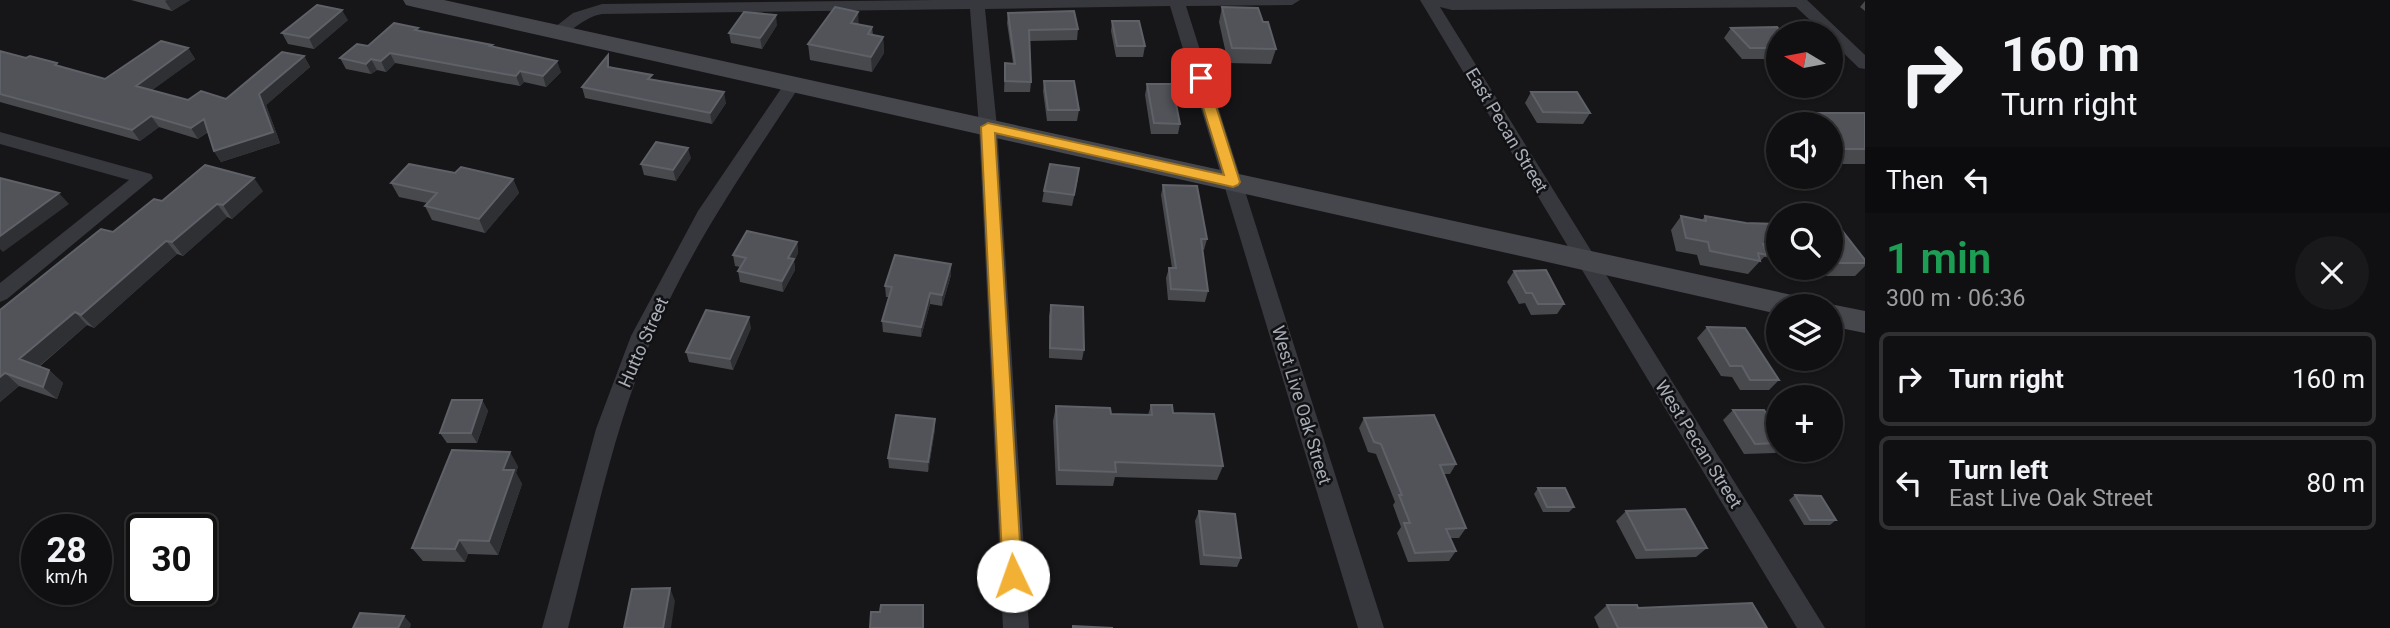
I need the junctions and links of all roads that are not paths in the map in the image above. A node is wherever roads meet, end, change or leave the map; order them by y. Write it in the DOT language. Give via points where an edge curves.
graph roads {
  1 [pos="414,0"];
  2 [pos="1176,0"];
  3 [pos="1292,0"];
  4 [pos="1429,0"];
  5 [pos="1799,1"];
  6 [pos="977,4"];
  7 [pos="558,31"];
  8 [pos="1865,64"];
  9 [pos="793,84"];
  10 [pos="988,127"];
  11 [pos="0,138"];
  12 [pos="1233,182"];
  13 [pos="1586,260"];
  14 [pos="0,293"];
  15 [pos="1766,300"];
  16 [pos="1843,318"];
  17 [pos="1865,323"];
  18 [pos="555,628"];
  19 [pos="1016,628"];
  20 [pos="1371,628"];
  21 [pos="1812,628"];
  1 -- 7 [label="main road"];
  2 -- 3 [label="street"];
  2 -- 6 [label="street"];
  2 -- 12 [label="street, West Live Oak Street"];
  4 -- 5 [label="street" via="1452,5"];
  4 -- 13 [label="street, East Pecan Street"];
  5 -- 8 [label="street"];
  6 -- 7 [label="street" via="602,9 572,18"];
  6 -- 10 [label="street"];
  7 -- 9 [label="main road"];
  9 -- 10 [label="main road"];
  9 -- 18 [label="street, Hutto Street" via="705,216 642,336 608,429"];
  10 -- 12 [label="main road"];
  10 -- 19 [label="street"];
  11 -- 14 [label="street" via="144,178"];
  12 -- 13 [label="main road"];
  12 -- 20 [label="street, West Live Oak Street"];
  13 -- 15 [label="main road"];
  13 -- 21 [label="street, West Pecan Street"];
  16 -- 17 [label="main road"];
}
